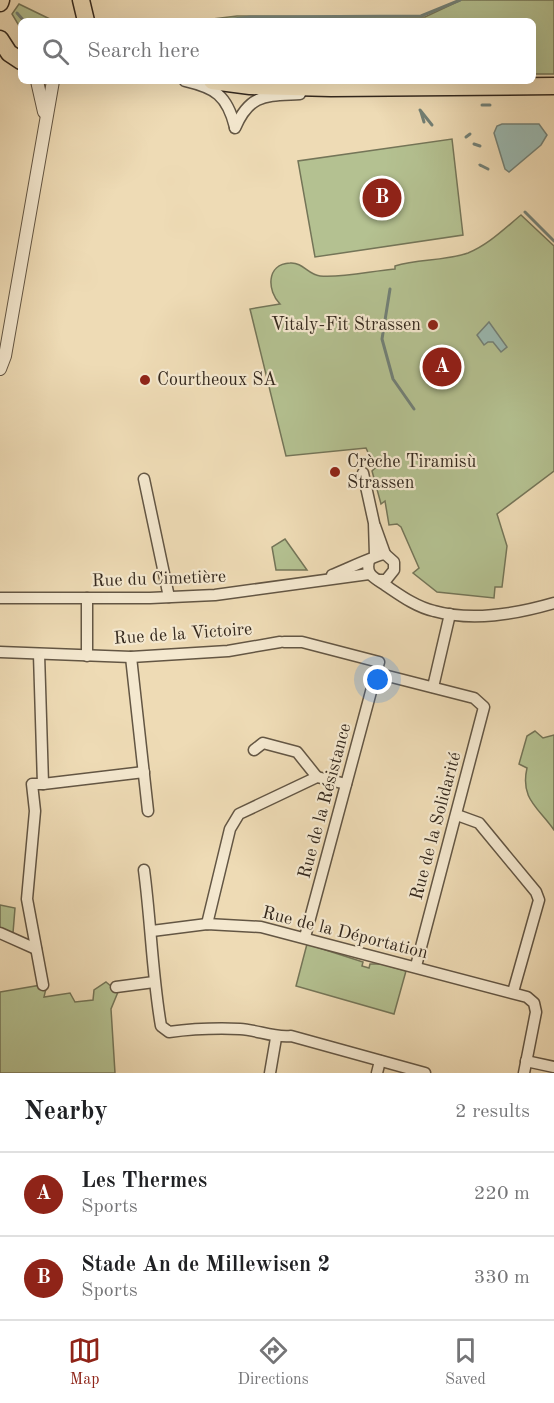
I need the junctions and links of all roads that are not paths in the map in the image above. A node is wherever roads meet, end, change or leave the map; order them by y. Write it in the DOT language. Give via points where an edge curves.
graph roads {
  1 [pos="81,0"];
  2 [pos="85,18"];
  3 [pos="0,40"];
  4 [pos="18,59"];
  5 [pos="38,84"];
  6 [pos="52,84"];
  7 [pos="196,84"];
  8 [pos="235,84"];
  9 [pos="554,86"];
  10 [pos="331,88"];
  11 [pos="44,123"];
  12 [pos="0,369"];
  13 [pos="363,473"];
  14 [pos="144,479"];
  15 [pos="376,557"];
  16 [pos="393,574"];
  17 [pos="374,577"];
  18 [pos="318,580"];
  19 [pos="169,597"];
  20 [pos="0,598"];
  21 [pos="87,598"];
  22 [pos="410,602"];
  23 [pos="554,603"];
  24 [pos="450,614"];
  25 [pos="0,652"];
  26 [pos="39,654"];
  27 [pos="87,656"];
  28 [pos="130,657"];
  29 [pos="376,673"];
  30 [pos="432,687"];
  31 [pos="254,750"];
  32 [pos="144,772"];
  33 [pos="317,777"];
  34 [pos="43,784"];
  35 [pos="346,784"];
  36 [pos="148,811"];
  37 [pos="457,814"];
  38 [pos="144,870"];
  39 [pos="207,924"];
  40 [pos="152,931"];
  41 [pos="0,933"];
  42 [pos="305,937"];
  43 [pos="36,949"];
  44 [pos="416,966"];
  45 [pos="154,982"];
  46 [pos="43,985"];
  47 [pos="116,987"];
  48 [pos="513,992"];
  49 [pos="276,1038"];
  50 [pos="380,1061"];
  51 [pos="526,1061"];
  52 [pos="554,1067"];
  53 [pos="270,1073"];
  54 [pos="377,1073"];
  55 [pos="425,1073"];
  56 [pos="524,1073"];
  1 -- 2 [label="main road"];
  3 -- 4 [label="main road"];
  5 -- 11 [label="street"];
  6 -- 11 [label="street"];
  7 -- 10 [label="street" via="209,87 225,100 235,128 241,113 262,96 307,94"];
  8 -- 10 [label="main road"];
  9 -- 10 [label="main road"];
  11 -- 12 [label="street"];
  13 -- 15 [label="street" via="374,523"];
  14 -- 19 [label="street"];
  15 -- 16 [label="street" via="394,562"];
  15 -- 17 [label="street"];
  15 -- 18 [label="street, Rue du Cimetière"];
  16 -- 17 [label="street, Rue du Cimetière" via="386,580"];
  16 -- 22 [label="street"];
  17 -- 18 [label="street, Rue du Cimetière"];
  17 -- 22 [label="street"];
  18 -- 19 [label="street, Rue du Cimetière"];
  19 -- 21 [label="street, Rue du Cimetière"];
  20 -- 21 [label="street, Rue du Cimetière"];
  21 -- 27 [label="street, Rue de la Victoire"];
  22 -- 24 [label="street"];
  23 -- 24 [label="street" via="508,615"];
  24 -- 30 [label="street"];
  25 -- 26 [label="street, Rue de la Victoire"];
  26 -- 27 [label="street, Rue de la Victoire"];
  26 -- 34 [label="street"];
  27 -- 28 [label="street, Rue de la Victoire"];
  28 -- 29 [label="street, Rue de la Victoire" via="302,642 379,662"];
  28 -- 32 [label="street"];
  29 -- 30 [label="street"];
  29 -- 35 [label="street, Rue de la Résistance"];
  30 -- 37 [label="street, Rue de la Solidarité" via="474,698 484,707"];
  31 -- 33 [label="street" via="263,743 297,752"];
  32 -- 34 [label="street"];
  32 -- 36 [label="street"];
  33 -- 35 [label="street"];
  33 -- 39 [label="street" via="239,814 230,829"];
  34 -- 43 [label="street" via="32,784 35,811 27,899"];
  35 -- 42 [label="street, Rue de la Résistance"];
  37 -- 44 [label="street, Rue de la Solidarité"];
  37 -- 48 [label="street" via="478,823 539,900"];
  38 -- 40 [label="street"];
  39 -- 40 [label="street, Rue de la Déportation"];
  39 -- 42 [label="street, Rue de la Déportation" via="261,927"];
  40 -- 45 [label="street"];
  41 -- 43 [label="street"];
  42 -- 44 [label="street, Rue de la Déportation"];
  43 -- 46 [label="street"];
  44 -- 48 [label="street, Rue de la Déportation"];
  45 -- 47 [label="street"];
  45 -- 49 [label="street" via="164,1030 241,1029"];
  48 -- 51 [label="street, Rue de la Déportation" via="534,1003 536,1012"];
  49 -- 50 [label="street" via="291,1036"];
  49 -- 53 [label="street"];
  50 -- 54 [label="street"];
  50 -- 55 [label="street"];
  51 -- 52 [label="street"];
  51 -- 56 [label="street"];
}
